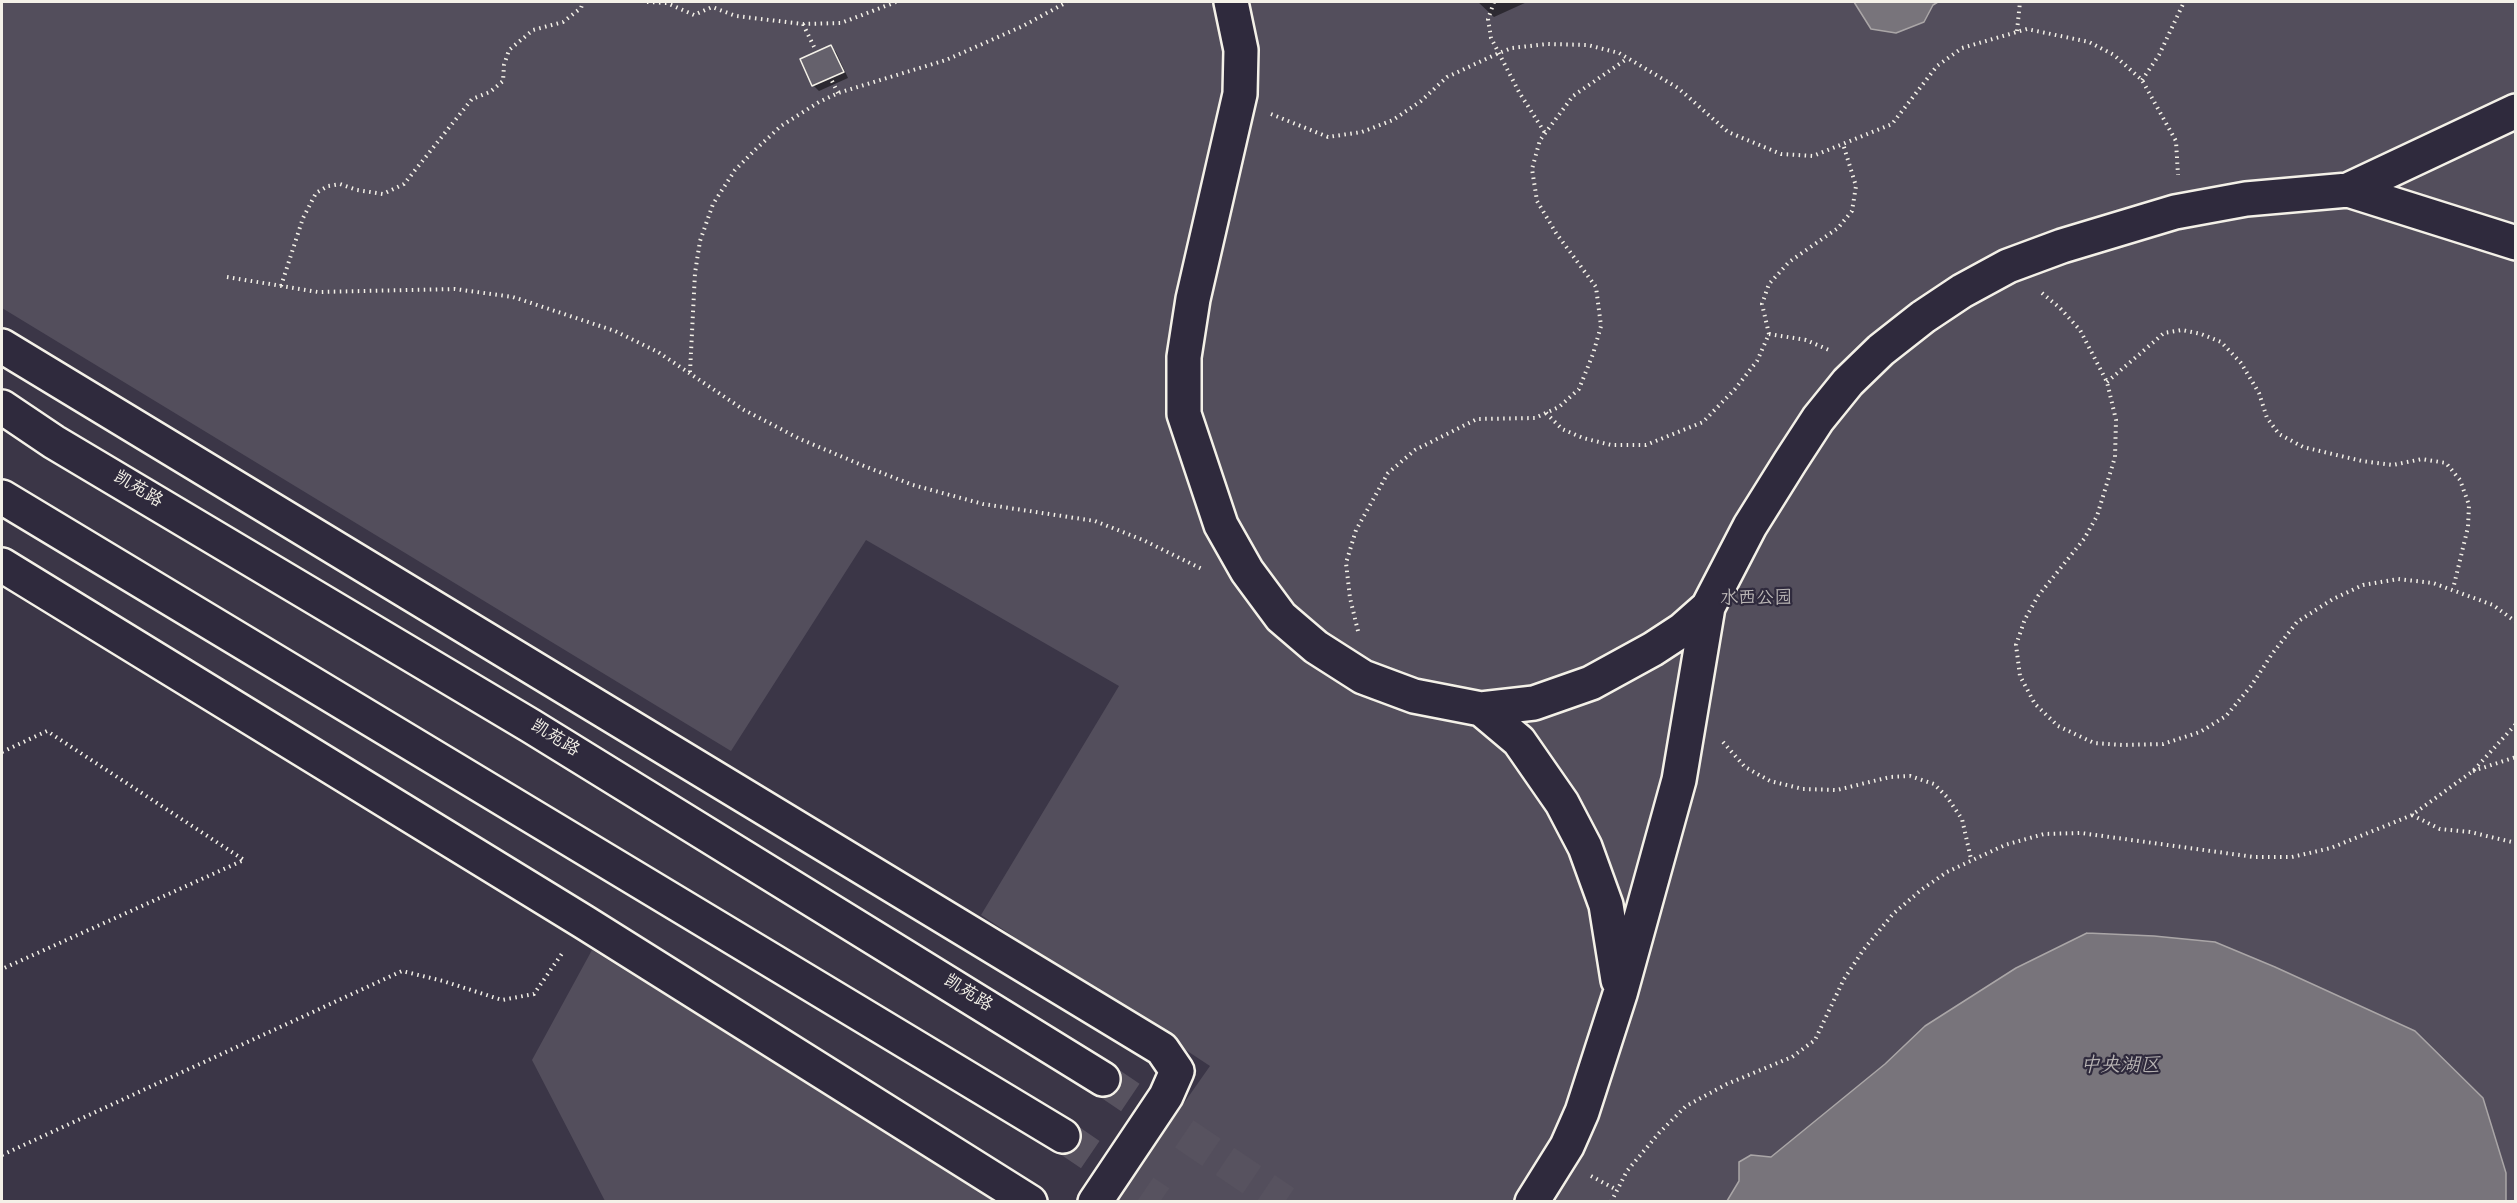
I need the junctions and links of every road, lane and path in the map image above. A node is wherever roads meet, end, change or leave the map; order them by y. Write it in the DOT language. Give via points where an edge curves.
graph roads {
  1 [pos="583,2"];
  2 [pos="647,2"];
  3 [pos="896,2"];
  4 [pos="1066,2"];
  5 [pos="1231,2"];
  6 [pos="1494,2"];
  7 [pos="2020,2"];
  8 [pos="2184,2"];
  9 [pos="803,24"];
  10 [pos="2017,32"];
  11 [pos="815,49"];
  12 [pos="1499,53"];
  13 [pos="1628,58"];
  14 [pos="2142,80"];
  15 [pos="832,81"];
  16 [pos="838,93"];
  17 [pos="1240,94"];
  18 [pos="2516,111"];
  19 [pos="1545,133"];
  20 [pos="1843,144"];
  21 [pos="2348,190"];
  22 [pos="2175,212"];
  23 [pos="2516,243"];
  24 [pos="2008,266"];
  25 [pos="227,278"];
  26 [pos="281,286"];
  27 [pos="1769,334"];
  28 [pos="2,346"];
  29 [pos="1861,369"];
  30 [pos="690,372"];
  31 [pos="2107,382"];
  32 [pos="2,407"];
  33 [pos="1546,413"];
  34 [pos="2,497"];
  35 [pos="2,565"];
  36 [pos="1207,571"];
  37 [pos="2453,589"];
  38 [pos="1708,607"];
  39 [pos="2516,622"];
  40 [pos="1377,682"];
  41 [pos="1481,709"];
  42 [pos="1691,709"];
  43 [pos="2516,724"];
  44 [pos="2,752"];
  45 [pos="2516,757"];
  46 [pos="2473,771"];
  47 [pos="2412,815"];
  48 [pos="2516,843"];
  49 [pos="1971,859"];
  50 [pos="584,922"];
  51 [pos="2,969"];
  52 [pos="1620,994"];
  53 [pos="1103,1079"];
  54 [pos="1063,1136"];
  55 [pos="2,1155"];
  56 [pos="1030,1202"];
  57 [pos="1095,1202"];
  58 [pos="1532,1202"];
  59 [pos="1611,1202"];
  1 -- 26 [label="path" via="563,22 533,30 509,50 502,81 490,92 472,99 404,184 382,194 340,184 316,194 303,218"];
  2 -- 9 [label="path" via="667,3 694,15 712,7 736,16"];
  3 -- 9 [label="path" via="841,23"];
  4 -- 16 [label="path" via="946,60"];
  5 -- 17 [label="main road" via="1242,50"];
  6 -- 12 [label="path" via="1488,19"];
  7 -- 10 [label="path"];
  8 -- 14 [label="path" via="2159,55"];
  9 -- 11 [label="path"];
  10 -- 14 [label="path" via="2027,29 2089,42 2114,55"];
  10 -- 20 [label="path" via="1962,48 1937,66 1892,124"];
  12 -- 13 [label="path" via="1547,44 1578,45"];
  12 -- 17 [label="path" via="1447,77 1393,120 1362,132 1328,137 1272,115"];
  12 -- 19 [label="path"];
  13 -- 19 [label="path" via="1573,96"];
  13 -- 20 [label="path" via="1678,88 1728,132 1781,154 1813,156"];
  14 -- 22 [label="path" via="2176,141 2179,172"];
  15 -- 16 [label="path"];
  16 -- 30 [label="path" via="781,126 735,171 713,204 694,273"];
  17 -- 40 [label="main road" via="1193,299 1184,357 1184,414 1221,525 1247,571 1281,617 1316,647"];
  18 -- 21 [label="main road"];
  19 -- 33 [label="path" via="1532,169 1537,201 1596,287 1601,326 1579,389"];
  20 -- 27 [label="path" via="1856,186 1852,211 1838,228 1789,262 1769,284 1762,304"];
  21 -- 22 [label="main road" via="2246,199"];
  21 -- 23 [label="main road"];
  22 -- 24 [label="main road"];
  24 -- 29 [label="main road" via="1923,317"];
  24 -- 31 [label="path" via="2060,308 2079,330"];
  25 -- 26 [label="path"];
  26 -- 30 [label="path" via="318,292 455,289 513,297 615,331"];
  27 -- 29 [label="path" via="1806,340 1842,355"];
  27 -- 33 [label="path" via="1757,361 1703,422 1655,442 1611,445 1583,438 1562,429"];
  28 -- 57 [label="main road" via="1162,1049 1177,1071 1166,1096"];
  29 -- 38 [label="main road" via="1818,419 1790,462 1750,526"];
  30 -- 36 [label="path" via="744,410 800,439 913,485 983,504 1095,521"];
  31 -- 37 [label="path" via="2164,333 2182,330 2201,334 2221,342 2241,363 2259,393 2267,418 2280,434 2303,447 2362,462 2393,465 2422,459 2446,463 2460,480 2469,505 2469,527"];
  31 -- 37 [label="path" via="2116,420 2115,457 2107,491 2084,539 2038,596 2016,645 2020,676 2035,704 2058,726 2094,743 2122,746 2163,744 2200,732 2226,716 2297,622 2333,599 2363,585 2398,579"];
  32 -- 53 [label="main road, 凯苑路" via="54,442 521,720"];
  33 -- 40 [label="path" via="1535,418 1476,419 1414,450 1388,473 1356,530 1347,563 1360,640"];
  34 -- 54 [label="main road"];
  35 -- 50 [label="main road"];
  37 -- 39 [label="path" via="2493,605"];
  38 -- 41 [label="main road" via="1653,649 1591,683 1534,703"];
  38 -- 42 [label="main road"];
  40 -- 41 [label="main road" via="1414,696"];
  41 -- 52 [label="main road" via="1519,741 1562,803 1585,847 1606,905"];
  42 -- 49 [label="path" via="1714,726 1726,748 1745,767 1770,781 1803,789 1837,790 1890,777 1910,776 1934,783 1962,819"];
  42 -- 52 [label="main road" via="1679,780"];
  43 -- 46 [label="path"];
  44 -- 51 [label="path" via="47,731 244,860"];
  45 -- 46 [label="path"];
  46 -- 47 [label="path"];
  47 -- 48 [label="path" via="2440,829"];
  47 -- 49 [label="path" via="2331,848 2292,857 2254,857 2081,833 2044,834"];
  49 -- 59 [label="path" via="1921,890 1893,914 1844,979 1815,1040 1792,1057 1686,1106 1627,1171"];
  50 -- 55 [label="path" via="534,994 502,1000 402,971"];
  50 -- 56 [label="main road"];
  52 -- 58 [label="main road" via="1582,1112 1567,1146"];
}
